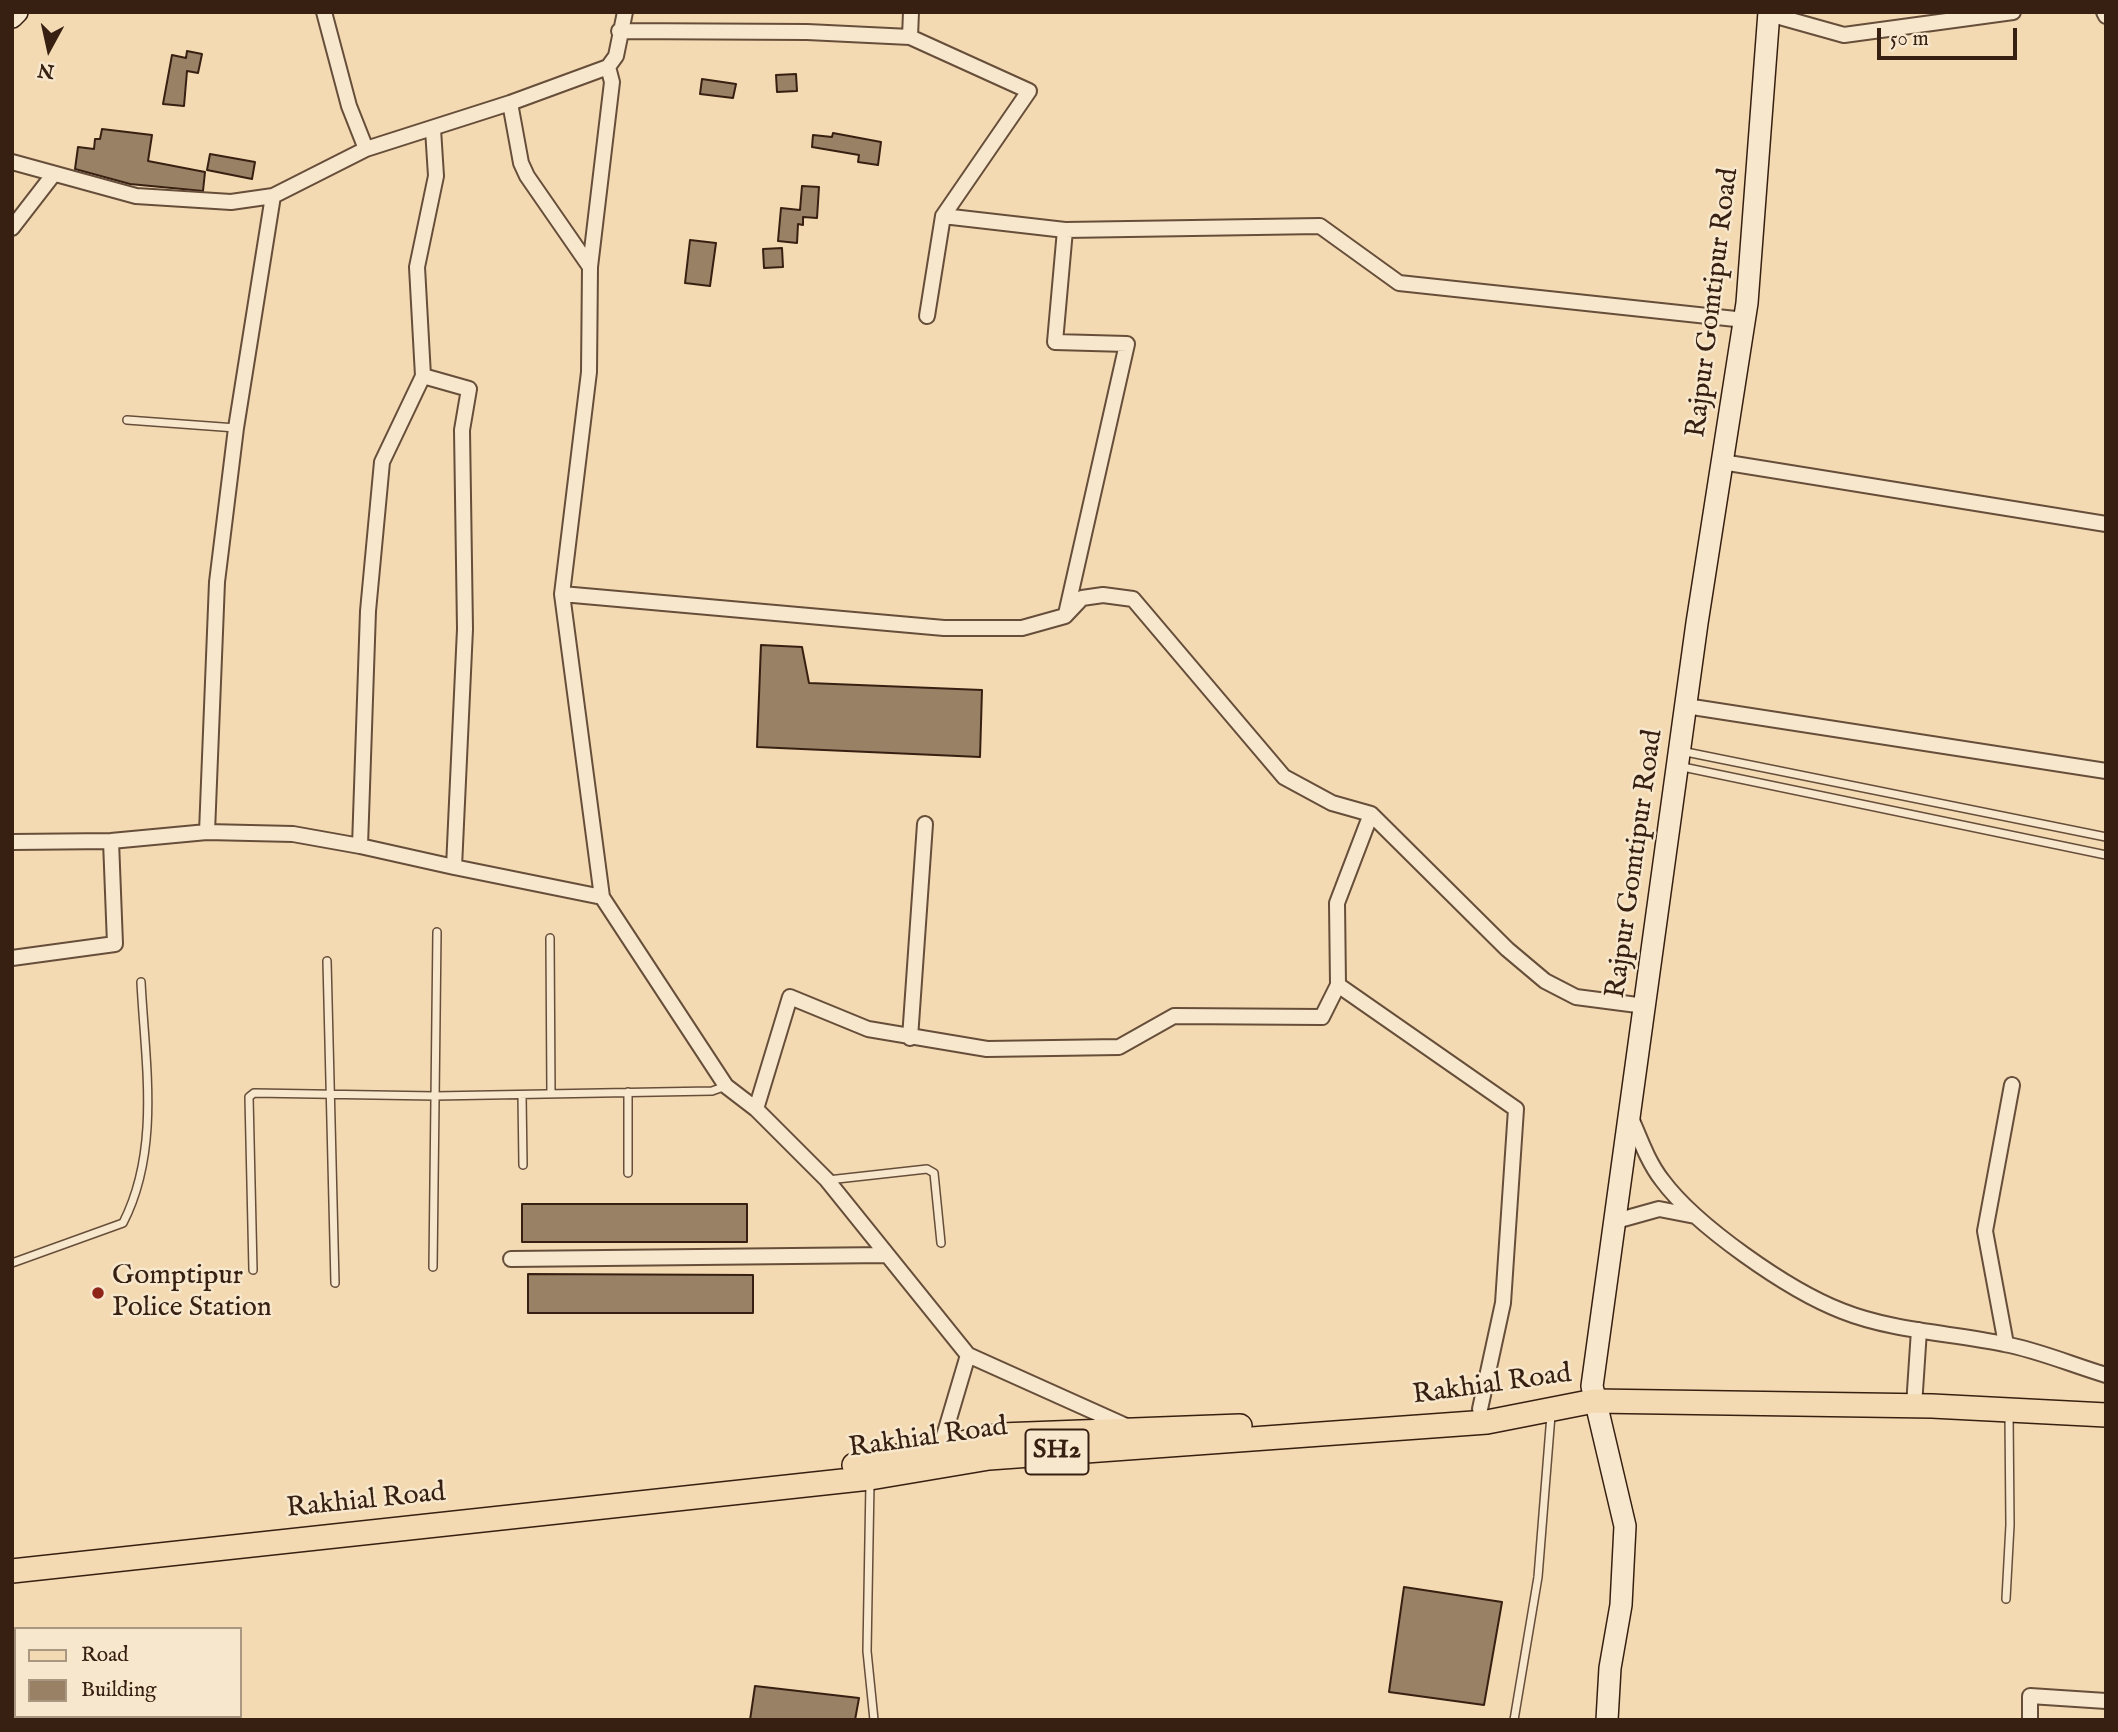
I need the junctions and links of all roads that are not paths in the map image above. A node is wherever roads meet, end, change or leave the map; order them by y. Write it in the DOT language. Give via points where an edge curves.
graph roads {
  1 [pos="17,12"];
  2 [pos="324,12"];
  3 [pos="625,12"];
  4 [pos="911,12"];
  5 [pos="2013,12"];
  6 [pos="1769,13"];
  7 [pos="12,17"];
  8 [pos="619,31"];
  9 [pos="910,37"];
  10 [pos="608,67"];
  11 [pos="510,103"];
  12 [pos="433,129"];
  13 [pos="366,149"];
  14 [pos="12,162"];
  15 [pos="53,175"];
  16 [pos="273,196"];
  17 [pos="943,216"];
  18 [pos="12,228"];
  19 [pos="1065,230"];
  20 [pos="590,267"];
  21 [pos="927,316"];
  22 [pos="1745,320"];
  23 [pos="423,376"];
  24 [pos="127,420"];
  25 [pos="236,428"];
  26 [pos="1722,462"];
  27 [pos="2106,524"];
  28 [pos="562,594"];
  29 [pos="1066,616"];
  30 [pos="1686,706"];
  31 [pos="1679,758"];
  32 [pos="2106,771"];
  33 [pos="1830,781"];
  34 [pos="1827,797"];
  35 [pos="1928,801"];
  36 [pos="1371,814"];
  37 [pos="1925,817"];
  38 [pos="2021,820"];
  39 [pos="925,824"];
  40 [pos="207,832"];
  41 [pos="2017,837"];
  42 [pos="2106,837"];
  43 [pos="111,841"];
  44 [pos="12,842"];
  45 [pos="360,846"];
  46 [pos="2106,855"];
  47 [pos="453,866"];
  48 [pos="602,897"];
  49 [pos="437,932"];
  50 [pos="550,938"];
  51 [pos="12,958"];
  52 [pos="327,961"];
  53 [pos="141,982"];
  54 [pos="1338,985"];
  55 [pos="1645,1006"];
  56 [pos="910,1038"];
  57 [pos="2012,1085"];
  58 [pos="726,1086"];
  59 [pos="628,1093"];
  60 [pos="332,1094"];
  61 [pos="551,1094"];
  62 [pos="522,1095"];
  63 [pos="435,1096"];
  64 [pos="756,1109"];
  65 [pos="1630,1117"];
  66 [pos="523,1165"];
  67 [pos="628,1173"];
  68 [pos="827,1181"];
  69 [pos="1696,1216"];
  70 [pos="1616,1221"];
  71 [pos="941,1243"];
  72 [pos="887,1255"];
  73 [pos="511,1259"];
  74 [pos="12,1263"];
  75 [pos="433,1267"];
  76 [pos="253,1270"];
  77 [pos="335,1283"];
  78 [pos="1919,1330"];
  79 [pos="2006,1344"];
  80 [pos="968,1355"];
  81 [pos="2106,1375"];
  82 [pos="1593,1394"];
  83 [pos="1914,1406"];
  84 [pos="1480,1409"];
  85 [pos="1551,1410"];
  86 [pos="2008,1410"];
  87 [pos="2106,1416"];
  88 [pos="1130,1428"];
  89 [pos="941,1446"];
  90 [pos="870,1478"];
  91 [pos="12,1556"];
  92 [pos="12,1571"];
  93 [pos="2006,1599"];
  94 [pos="2106,1701"];
  95 [pos="874,1720"];
  96 [pos="1514,1720"];
  97 [pos="1607,1720"];
  98 [pos="2030,1720"];
  1 -- 7 [label="main road"];
  2 -- 13 [label="street" via="349,106"];
  3 -- 8 [label="street"];
  4 -- 9 [label="street"];
  5 -- 6 [label="street" via="1844,35"];
  6 -- 22 [label="main road, Rajpur Gomtipur Road"];
  8 -- 9 [label="street"];
  8 -- 10 [label="street" via="616,56"];
  9 -- 17 [label="street" via="1029,91"];
  10 -- 11 [label="street"];
  10 -- 20 [label="street" via="612,82"];
  11 -- 12 [label="street"];
  11 -- 20 [label="street" via="527,176"];
  12 -- 13 [label="street"];
  12 -- 23 [label="street" via="436,176 417,267"];
  13 -- 16 [label="street"];
  14 -- 15 [label="street"];
  15 -- 16 [label="street" via="136,196 231,202"];
  15 -- 18 [label="street"];
  16 -- 25 [label="street"];
  17 -- 19 [label="street"];
  17 -- 21 [label="street"];
  19 -- 22 [label="street" via="1320,226 1399,284"];
  19 -- 29 [label="street" via="1055,342 1126,344"];
  20 -- 28 [label="street" via="589,372"];
  22 -- 26 [label="main road, Rajpur Gomtipur Road"];
  23 -- 45 [label="street" via="382,462 368,611"];
  23 -- 47 [label="street" via="469,389 462,430 465,629"];
  24 -- 25 [label="lane"];
  25 -- 40 [label="street" via="217,582"];
  26 -- 27 [label="street"];
  26 -- 30 [label="main road, Rajpur Gomtipur Road"];
  28 -- 29 [label="street" via="944,628 1022,628"];
  28 -- 48 [label="street"];
  29 -- 36 [label="street" via="1082,598 1103,595 1133,600 1284,776 1332,803"];
  30 -- 31 [label="main road, Rajpur Gomtipur Road"];
  30 -- 32 [label="street"];
  31 -- 33 [label="lane"];
  31 -- 34 [label="lane"];
  31 -- 55 [label="main road, Rajpur Gomtipur Road"];
  33 -- 34 [label="lane"];
  33 -- 35 [label="lane"];
  34 -- 37 [label="lane"];
  35 -- 37 [label="lane"];
  35 -- 38 [label="lane"];
  36 -- 54 [label="street" via="1337,903"];
  36 -- 55 [label="street" via="1545,981 1576,998"];
  37 -- 41 [label="lane"];
  38 -- 41 [label="lane"];
  38 -- 42 [label="lane"];
  39 -- 56 [label="street"];
  40 -- 43 [label="street"];
  40 -- 45 [label="street" via="293,834"];
  41 -- 46 [label="lane"];
  43 -- 44 [label="street"];
  43 -- 51 [label="street" via="115,944"];
  45 -- 47 [label="street"];
  47 -- 48 [label="street"];
  48 -- 58 [label="street"];
  49 -- 63 [label="lane"];
  50 -- 61 [label="lane"];
  52 -- 60 [label="lane"];
  53 -- 74 [label="lane" via="148,1141 135,1200 123,1223"];
  54 -- 56 [label="street" via="1322,1017 1174,1016 1119,1047 988,1049"];
  54 -- 84 [label="street" via="1516,1109 1503,1303"];
  55 -- 65 [label="main road, Rajpur Gomtipur Road"];
  56 -- 64 [label="street" via="868,1029 790,997"];
  57 -- 79 [label="street" via="1985,1231"];
  58 -- 59 [label="lane" via="712,1091"];
  58 -- 64 [label="street"];
  59 -- 61 [label="lane"];
  59 -- 67 [label="lane"];
  60 -- 63 [label="lane"];
  60 -- 76 [label="lane" via="254,1093 249,1097"];
  60 -- 77 [label="lane"];
  61 -- 62 [label="lane"];
  62 -- 63 [label="lane"];
  62 -- 66 [label="lane"];
  63 -- 75 [label="lane"];
  64 -- 68 [label="street"];
  65 -- 69 [label="street" via="1648,1159"];
  65 -- 70 [label="main road, Rajpur Gomtipur Road"];
  68 -- 71 [label="lane" via="928,1169 934,1173"];
  68 -- 72 [label="street"];
  69 -- 70 [label="street" via="1659,1209"];
  69 -- 78 [label="street" via="1782,1282 1843,1312"];
  70 -- 82 [label="main road, Rajpur Gomtipur Road"];
  72 -- 73 [label="street"];
  72 -- 80 [label="street"];
  78 -- 79 [label="street"];
  78 -- 83 [label="street"];
  79 -- 81 [label="street"];
  80 -- 88 [label="street"];
  80 -- 89 [label="street"];
  82 -- 83 [label="main road, Rakhial Road / SH2"];
  82 -- 84 [label="main road, Rakhial Road / SH2"];
  82 -- 85 [label="main road, Rakhial Road / SH2"];
  82 -- 97 [label="main road, Rajpur Gomtipur Road" via="1625,1526"];
  83 -- 86 [label="main road, Rakhial Road / SH2"];
  84 -- 88 [label="main road, Rakhial Road / SH2" via="1237,1426"];
  85 -- 90 [label="main road, Rakhial Road / SH2" via="1488,1422 989,1458"];
  85 -- 96 [label="lane" via="1538,1577"];
  86 -- 87 [label="main road, Rakhial Road / SH2"];
  86 -- 93 [label="lane"];
  88 -- 89 [label="main road, Rakhial Road / SH2" via="1001,1435"];
  89 -- 91 [label="main road, Rakhial Road / SH2" via="867,1464"];
  90 -- 92 [label="main road, Rakhial Road / SH2"];
  90 -- 95 [label="lane" via="867,1651"];
  94 -- 98 [label="street" via="2030,1696"];
}
